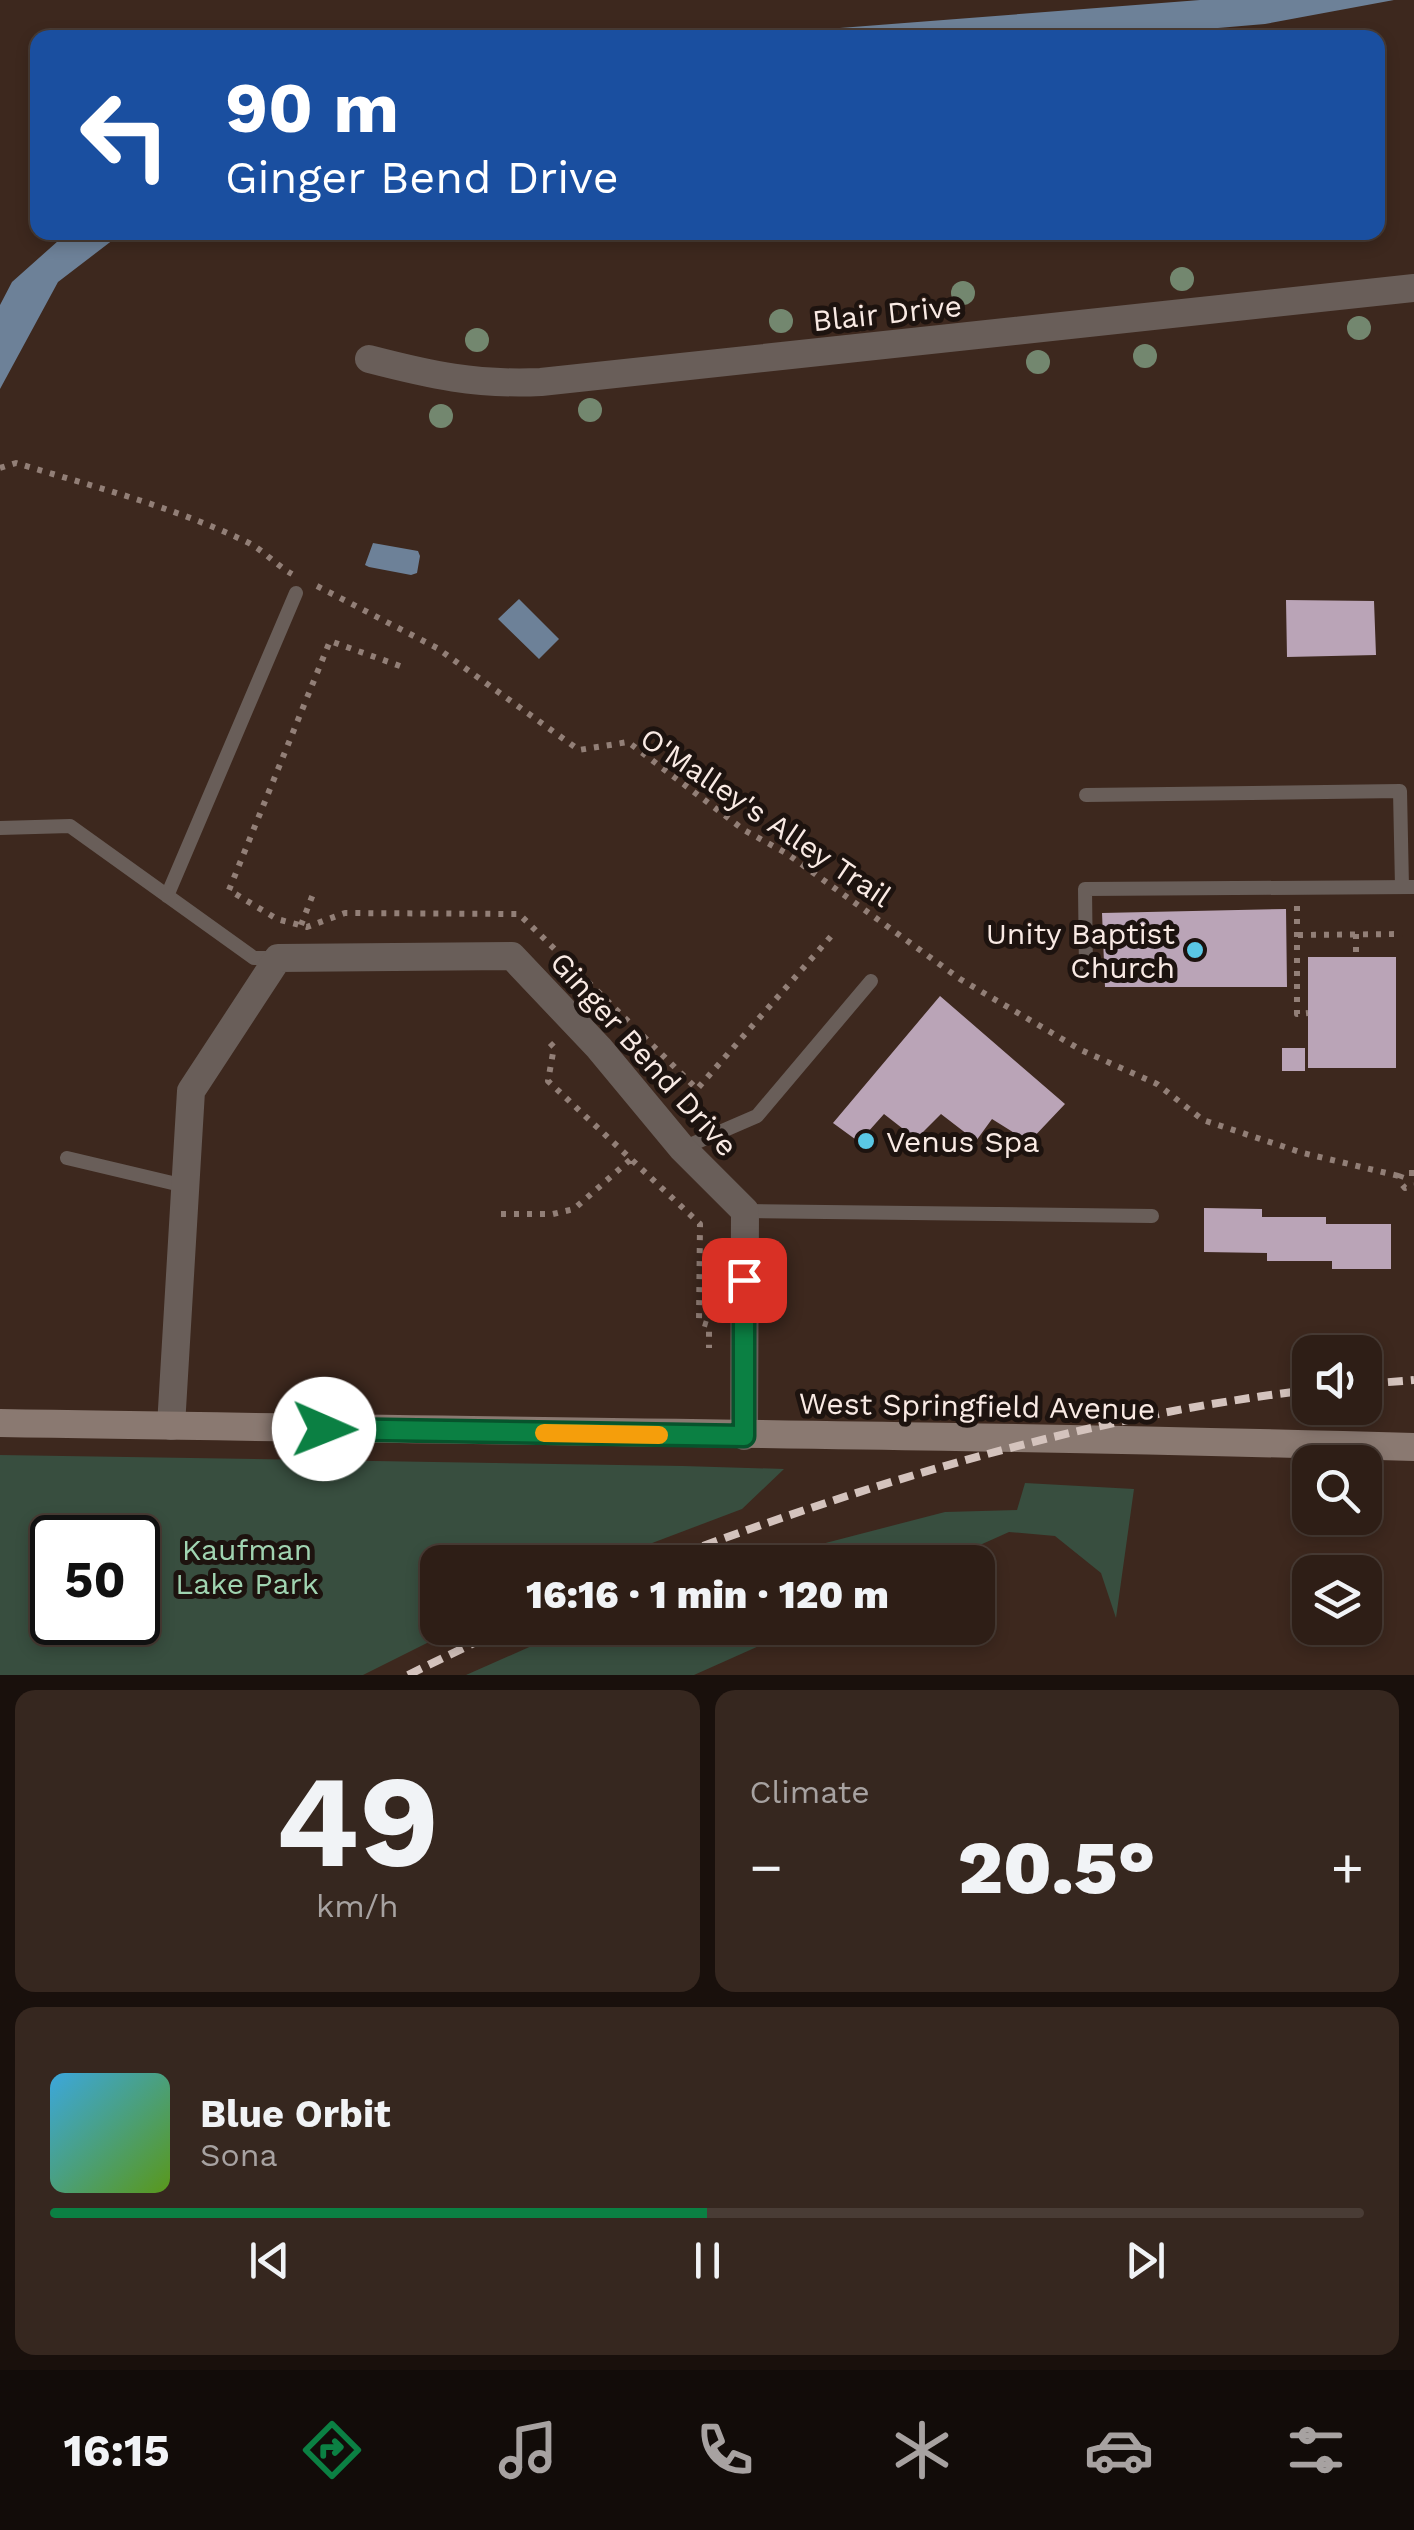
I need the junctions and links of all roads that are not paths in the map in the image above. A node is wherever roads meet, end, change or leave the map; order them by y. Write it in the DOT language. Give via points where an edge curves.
graph roads {
  1 [pos="1414,288"];
  2 [pos="368,359"];
  3 [pos="296,593"];
  4 [pos="1086,795"];
  5 [pos="0,828"];
  6 [pos="1408,887"];
  7 [pos="167,896"];
  8 [pos="283,958"];
  9 [pos="1086,971"];
  10 [pos="871,981"];
  11 [pos="682,1148"];
  12 [pos="67,1158"];
  13 [pos="185,1186"];
  14 [pos="745,1211"];
  15 [pos="1152,1216"];
  16 [pos="0,1423"];
  17 [pos="171,1426"];
  18 [pos="744,1436"];
  19 [pos="1414,1447"];
  1 -- 2 [label="street, Blair Drive" via="540,382 450,380"];
  3 -- 7 [label="lane"];
  4 -- 6 [label="lane" via="1400,791"];
  5 -- 7 [label="lane" via="70,826"];
  6 -- 9 [label="lane" via="1085,889"];
  7 -- 8 [label="lane" via="254,958"];
  8 -- 11 [label="street, Ginger Bend Drive" via="512,956"];
  8 -- 13 [label="street" via="191,1091"];
  10 -- 11 [label="lane" via="757,1116"];
  11 -- 14 [label="street, Ginger Bend Drive"];
  12 -- 13 [label="lane"];
  13 -- 17 [label="street"];
  14 -- 15 [label="lane"];
  14 -- 18 [label="street"];
  16 -- 17 [label="main road, West Springfield Avenue"];
  17 -- 18 [label="main road, West Springfield Avenue"];
  18 -- 19 [label="main road, West Springfield Avenue"];
}
